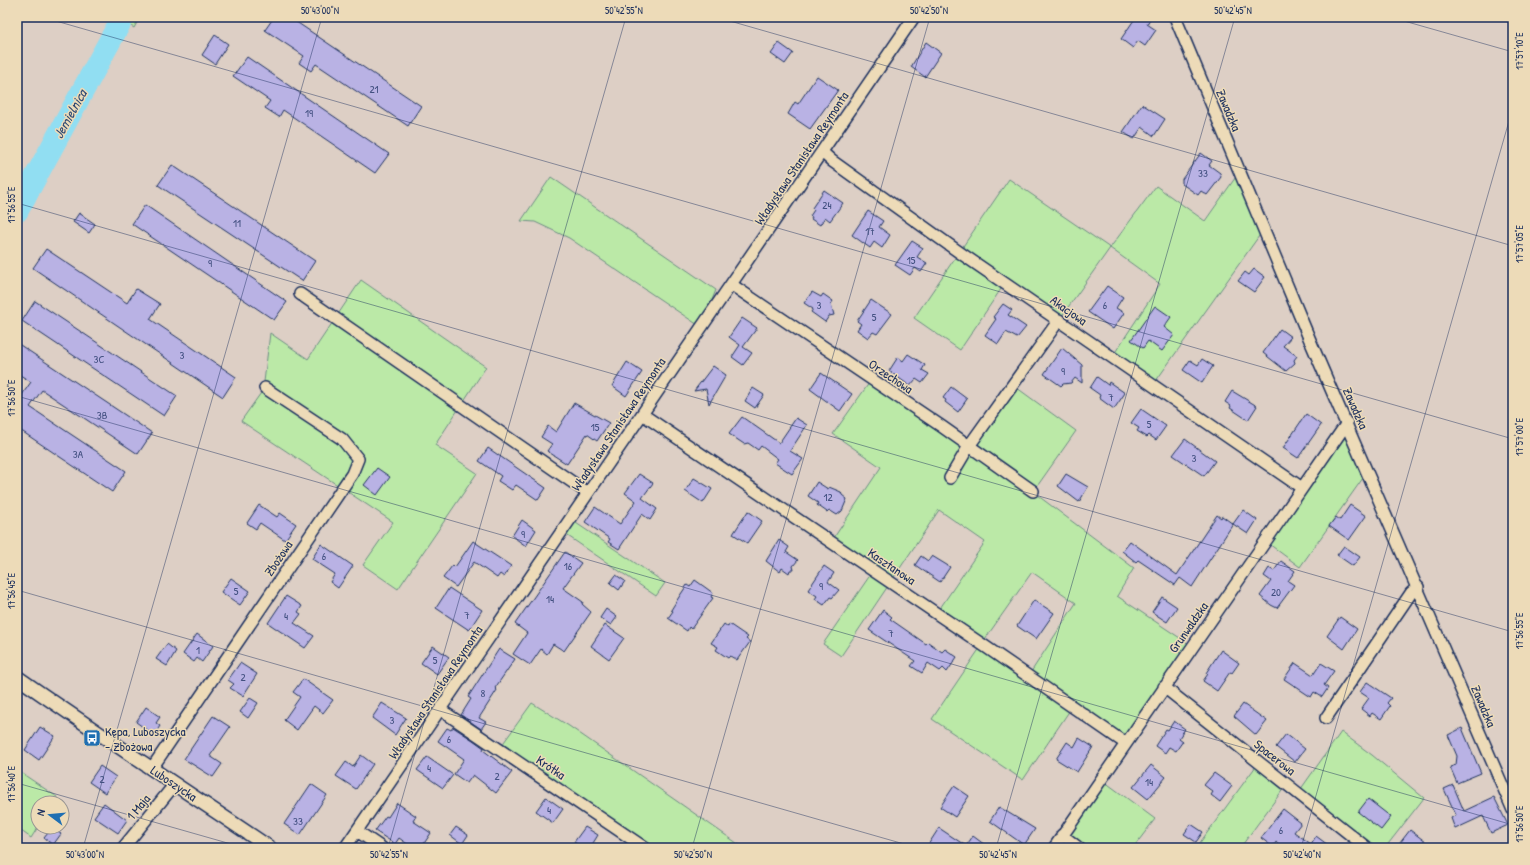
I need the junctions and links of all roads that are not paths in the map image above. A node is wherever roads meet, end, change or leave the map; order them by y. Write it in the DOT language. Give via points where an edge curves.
graph roads {
  1 [pos="914,17"];
  2 [pos="1175,17"];
  3 [pos="822,152"];
  4 [pos="732,285"];
  5 [pos="300,294"];
  6 [pos="1059,320"];
  7 [pos="265,388"];
  8 [pos="642,414"];
  9 [pos="1347,423"];
  10 [pos="969,446"];
  11 [pos="950,478"];
  12 [pos="1302,488"];
  13 [pos="1033,491"];
  14 [pos="588,493"];
  15 [pos="1418,587"];
  16 [pos="17,678"];
  17 [pos="1164,687"];
  18 [pos="441,710"];
  19 [pos="1326,718"];
  20 [pos="1125,744"];
  21 [pos="152,768"];
  22 [pos="175,784"];
  23 [pos="1513,810"];
  24 [pos="357,831"];
  25 [pos="1062,835"];
  26 [pos="123,848"];
  27 [pos="270,848"];
  28 [pos="346,848"];
  29 [pos="382,848"];
  30 [pos="645,848"];
  31 [pos="1054,848"];
  32 [pos="1079,848"];
  33 [pos="1367,848"];
  1 -- 3 [label="street, Władysława Stanisława Reymonta"];
  2 -- 9 [label="street, Zawadzka"];
  3 -- 4 [label="street, Władysława Stanisława Reymonta"];
  3 -- 6 [label="street, Akacjowa" via="959,252"];
  4 -- 8 [label="street, Władysława Stanisława Reymonta"];
  4 -- 10 [label="street, Orzechowa"];
  5 -- 14 [label="street"];
  6 -- 10 [label="street"];
  6 -- 12 [label="street, Akacjowa"];
  7 -- 21 [label="street, Zbożowa" via="342,439 358,459 352,474"];
  8 -- 14 [label="street, Władysława Stanisława Reymonta"];
  8 -- 20 [label="street, Kasztanowa"];
  9 -- 12 [label="street, Grunwaldzka"];
  9 -- 15 [label="street, Zawadzka"];
  10 -- 11 [label="street"];
  10 -- 13 [label="street, Orzechowa"];
  12 -- 17 [label="street, Grunwaldzka"];
  14 -- 18 [label="street, Władysława Stanisława Reymonta"];
  15 -- 19 [label="street" via="1411,593"];
  15 -- 23 [label="street, Zawadzka"];
  16 -- 21 [label="street, Luboszycka"];
  17 -- 20 [label="street, Grunwaldzka"];
  17 -- 33 [label="street, Spacerowa"];
  18 -- 24 [label="street, Władysława Stanisława Reymonta"];
  18 -- 30 [label="street, Krótka"];
  20 -- 25 [label="street, Grunwaldzka"];
  21 -- 22 [label="street, Luboszycka"];
  22 -- 26 [label="street, 1 Maja"];
  22 -- 27 [label="street, Luboszycka"];
  24 -- 28 [label="street, Władysława Stanisława Reymonta"];
  24 -- 29 [label="street"];
  25 -- 31 [label="street, Grunwaldzka"];
  25 -- 32 [label="street"];
}
